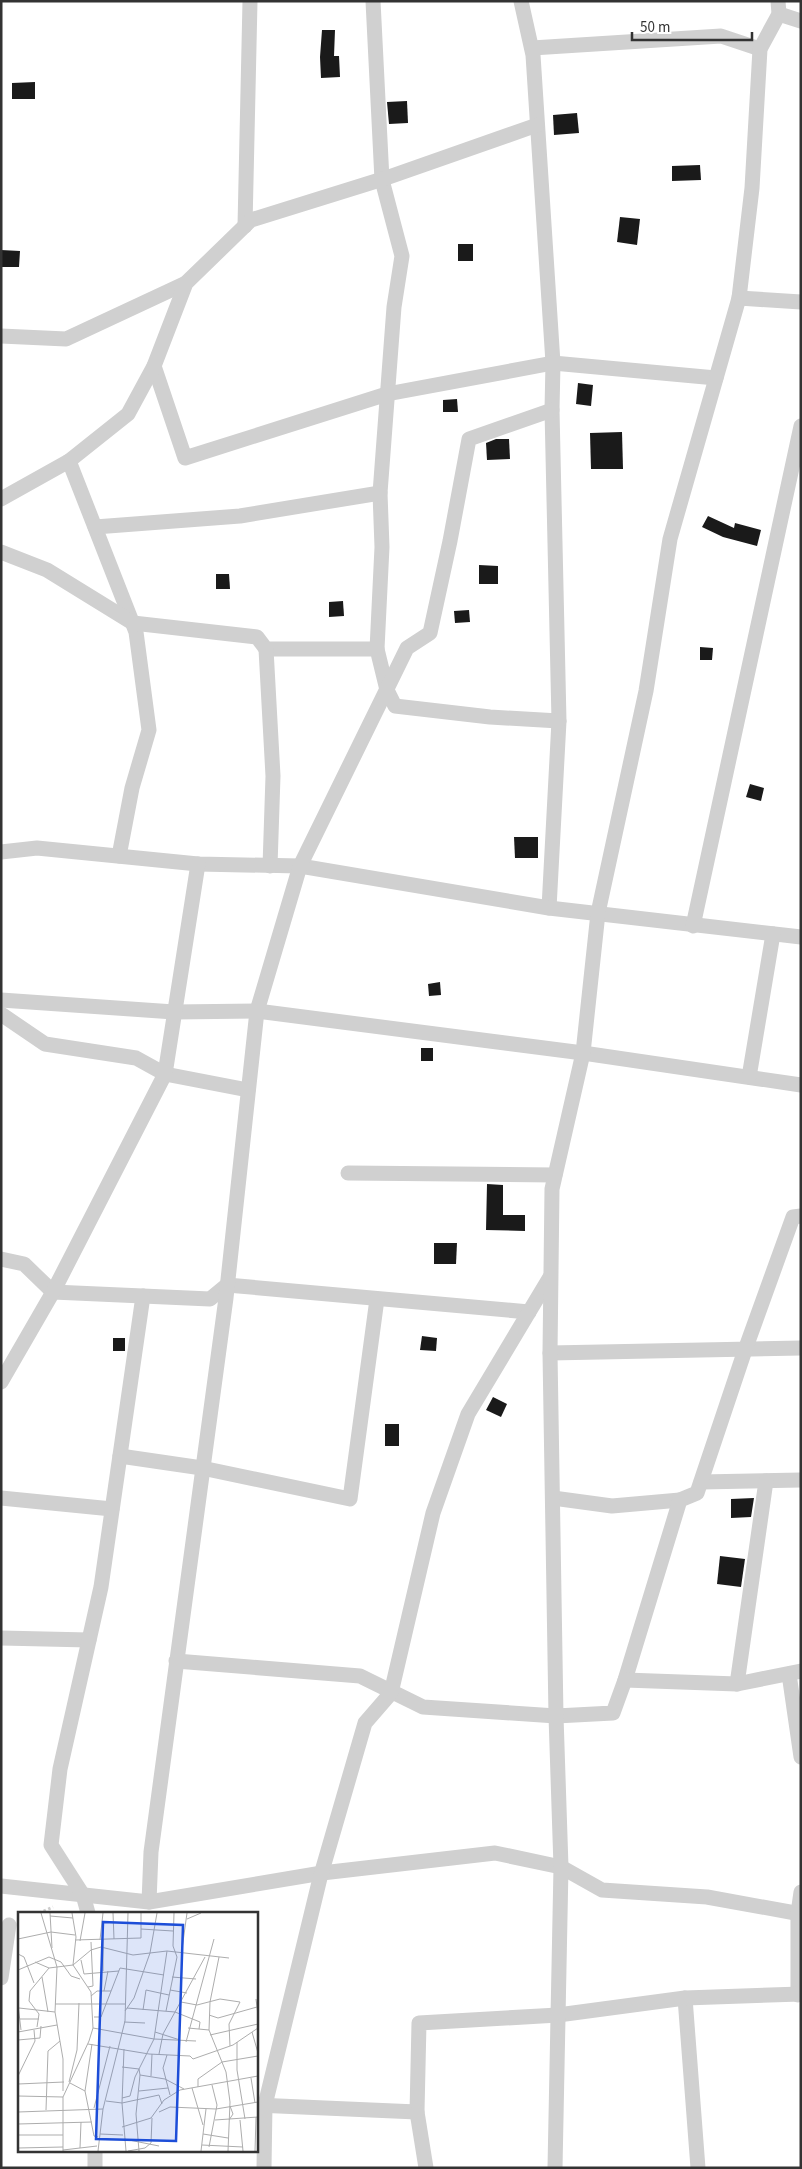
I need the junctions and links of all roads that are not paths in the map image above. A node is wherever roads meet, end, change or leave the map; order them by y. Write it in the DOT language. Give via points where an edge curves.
graph roads {
  1 [pos="250,1"];
  2 [pos="373,1"];
  3 [pos="521,1"];
  4 [pos="778,7"];
  5 [pos="801,21"];
  6 [pos="532,48"];
  7 [pos="760,49"];
  8 [pos="537,125"];
  9 [pos="382,180"];
  10 [pos="245,226"];
  11 [pos="186,283"];
  12 [pos="739,298"];
  13 [pos="801,302"];
  14 [pos="1,336"];
  15 [pos="553,363"];
  16 [pos="154,366"];
  17 [pos="716,378"];
  18 [pos="387,394"];
  19 [pos="552,410"];
  20 [pos="801,426"];
  21 [pos="69,461"];
  22 [pos="380,493"];
  23 [pos="1,498"];
  24 [pos="95,528"];
  25 [pos="1,552"];
  26 [pos="133,623"];
  27 [pos="266,649"];
  28 [pos="377,649"];
  29 [pos="386,690"];
  30 [pos="559,721"];
  31 [pos="1,852"];
  32 [pos="119,856"];
  33 [pos="198,864"];
  34 [pos="270,866"];
  35 [pos="300,866"];
  36 [pos="549,908"];
  37 [pos="598,913"];
  38 [pos="693,926"];
  39 [pos="773,934"];
  40 [pos="801,937"];
  41 [pos="1,1000"];
  42 [pos="257,1011"];
  43 [pos="174,1012"];
  44 [pos="1,1014"];
  45 [pos="583,1052"];
  46 [pos="165,1074"];
  47 [pos="749,1077"];
  48 [pos="801,1084"];
  49 [pos="248,1090"];
  50 [pos="348,1173"];
  51 [pos="555,1175"];
  52 [pos="801,1216"];
  53 [pos="1,1259"];
  54 [pos="551,1276"];
  55 [pos="227,1285"];
  56 [pos="53,1292"];
  57 [pos="142,1296"];
  58 [pos="377,1298"];
  59 [pos="530,1312"];
  60 [pos="801,1348"];
  61 [pos="745,1350"];
  62 [pos="550,1353"];
  63 [pos="1,1382"];
  64 [pos="120,1456"];
  65 [pos="202,1468"];
  66 [pos="801,1480"];
  67 [pos="766,1481"];
  68 [pos="701,1482"];
  69 [pos="1,1498"];
  70 [pos="553,1498"];
  71 [pos="680,1500"];
  72 [pos="112,1509"];
  73 [pos="1,1638"];
  74 [pos="90,1640"];
  75 [pos="176,1661"];
  76 [pos="795,1672"];
  77 [pos="625,1680"];
  78 [pos="737,1684"];
  79 [pos="391,1693"];
  80 [pos="556,1716"];
  81 [pos="801,1757"];
  82 [pos="562,1867"];
  83 [pos="322,1873"];
  84 [pos="1,1886"];
  85 [pos="801,1892"];
  86 [pos="83,1895"];
  87 [pos="148,1902"];
  88 [pos="88,1912"];
  89 [pos="799,1914"];
  90 [pos="8,1925"];
  91 [pos="1,1978"];
  92 [pos="799,1994"];
  93 [pos="685,1998"];
  94 [pos="558,2015"];
  95 [pos="260,2105"];
  96 [pos="417,2112"];
  97 [pos="95,2152"];
  98 [pos="95,2168"];
  99 [pos="264,2168"];
  100 [pos="426,2168"];
  101 [pos="555,2168"];
  102 [pos="698,2168"];
  1 -- 10 [label="street"];
  2 -- 9 [label="street"];
  3 -- 6 [label="street"];
  4 -- 5 [label="street"];
  4 -- 7 [label="street"];
  6 -- 7 [label="street" via="721,36"];
  6 -- 8 [label="street"];
  7 -- 12 [label="street" via="752,188"];
  8 -- 9 [label="street"];
  8 -- 15 [label="street"];
  9 -- 10 [label="street" via="252,220"];
  9 -- 18 [label="street" via="402,256"];
  10 -- 11 [label="street"];
  11 -- 14 [label="street" via="66,339"];
  11 -- 16 [label="street"];
  12 -- 13 [label="street"];
  12 -- 17 [label="street"];
  15 -- 17 [label="street"];
  15 -- 18 [label="street"];
  15 -- 19 [label="street"];
  16 -- 18 [label="street" via="185,458"];
  16 -- 21 [label="street" via="128,414"];
  17 -- 37 [label="street" via="670,539 646,691"];
  18 -- 22 [label="street"];
  19 -- 29 [label="street" via="469,439 430,632 407,648"];
  19 -- 30 [label="street"];
  20 -- 38 [label="street"];
  21 -- 23 [label="street"];
  21 -- 24 [label="street"];
  22 -- 24 [label="street" via="240,516"];
  22 -- 28 [label="street" via="382,547"];
  24 -- 26 [label="street"];
  25 -- 26 [label="street" via="47,570"];
  26 -- 27 [label="street" via="257,637"];
  26 -- 32 [label="street" via="149,730 132,788"];
  27 -- 28 [label="street"];
  27 -- 34 [label="street" via="273,776"];
  28 -- 29 [label="street"];
  29 -- 30 [label="street" via="395,706"];
  29 -- 35 [label="street"];
  30 -- 36 [label="street"];
  31 -- 32 [label="street" via="37,848"];
  32 -- 33 [label="street"];
  33 -- 34 [label="street"];
  33 -- 43 [label="street"];
  34 -- 35 [label="street"];
  35 -- 36 [label="street"];
  35 -- 42 [label="street"];
  36 -- 37 [label="street"];
  37 -- 38 [label="street"];
  37 -- 45 [label="street"];
  38 -- 39 [label="street"];
  39 -- 40 [label="street"];
  39 -- 47 [label="street"];
  41 -- 43 [label="street"];
  42 -- 43 [label="street"];
  42 -- 45 [label="street"];
  42 -- 49 [label="street"];
  43 -- 46 [label="street"];
  44 -- 46 [label="street" via="46,1044 136,1058"];
  45 -- 47 [label="street"];
  45 -- 51 [label="street"];
  46 -- 49 [label="street"];
  46 -- 56 [label="street"];
  47 -- 48 [label="street"];
  49 -- 55 [label="street"];
  50 -- 51 [label="street"];
  51 -- 54 [label="street"];
  52 -- 61 [label="street" via="793,1217"];
  53 -- 56 [label="street" via="24,1264"];
  54 -- 59 [label="street"];
  54 -- 62 [label="street"];
  55 -- 57 [label="street" via="210,1299"];
  55 -- 58 [label="street"];
  55 -- 65 [label="street"];
  56 -- 57 [label="street"];
  56 -- 63 [label="street"];
  57 -- 64 [label="street"];
  58 -- 59 [label="street"];
  58 -- 65 [label="street" via="350,1499"];
  59 -- 79 [label="street" via="468,1414 433,1513"];
  60 -- 61 [label="street"];
  61 -- 62 [label="street"];
  61 -- 68 [label="street"];
  62 -- 70 [label="street"];
  64 -- 65 [label="street"];
  64 -- 72 [label="street"];
  65 -- 75 [label="street"];
  66 -- 67 [label="street"];
  67 -- 68 [label="street"];
  67 -- 78 [label="street"];
  68 -- 71 [label="street" via="697,1493"];
  69 -- 72 [label="street"];
  70 -- 71 [label="street" via="612,1506"];
  70 -- 80 [label="street"];
  71 -- 77 [label="street"];
  72 -- 74 [label="street" via="102,1587"];
  73 -- 74 [label="street"];
  74 -- 86 [label="street" via="60,1769 51,1845"];
  75 -- 79 [label="street" via="360,1676"];
  75 -- 87 [label="street" via="151,1852"];
  76 -- 78 [label="street"];
  76 -- 81 [label="street"];
  77 -- 78 [label="street"];
  77 -- 80 [label="street" via="613,1713"];
  79 -- 80 [label="street" via="423,1707"];
  79 -- 83 [label="street" via="365,1723"];
  80 -- 82 [label="street"];
  82 -- 83 [label="street" via="495,1853"];
  82 -- 89 [label="street" via="602,1890 707,1897"];
  82 -- 94 [label="street"];
  83 -- 87 [label="street"];
  83 -- 95 [label="street"];
  84 -- 86 [label="street"];
  85 -- 89 [label="street"];
  86 -- 87 [label="street"];
  86 -- 88 [label="street"];
  89 -- 92 [label="street"];
  90 -- 91 [label="street"];
  92 -- 93 [label="street"];
  93 -- 94 [label="street"];
  93 -- 102 [label="street"];
  94 -- 96 [label="street" via="419,2023"];
  94 -- 101 [label="street"];
  95 -- 96 [label="street"];
  95 -- 99 [label="street"];
  96 -- 100 [label="street"];
  97 -- 98 [label="street"];
}
